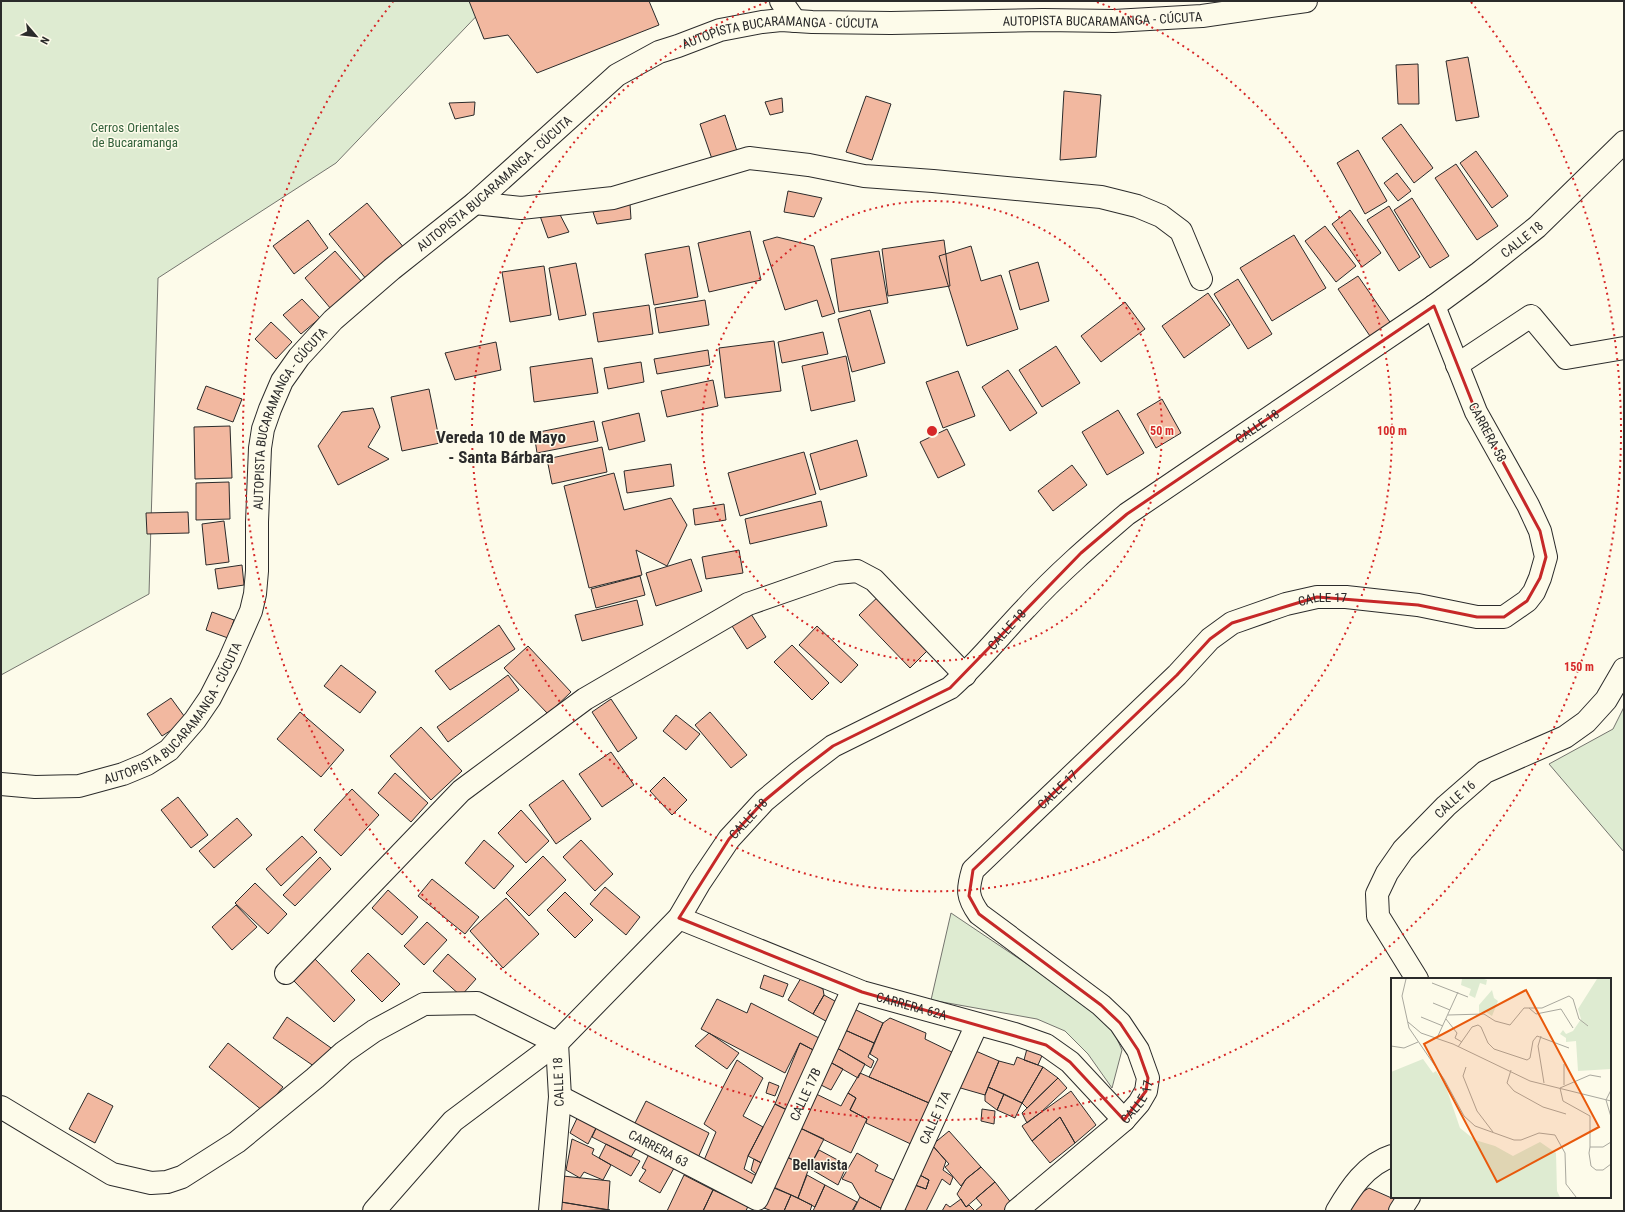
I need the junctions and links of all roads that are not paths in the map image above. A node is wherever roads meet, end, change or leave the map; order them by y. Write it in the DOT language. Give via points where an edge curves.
graph roads {
  1 [pos="781,1"];
  2 [pos="1306,1"];
  3 [pos="795,21"];
  4 [pos="1621,153"];
  5 [pos="475,203"];
  6 [pos="1201,279"];
  7 [pos="1434,306"];
  8 [pos="1624,348"];
  9 [pos="1457,365"];
  10 [pos="1546,557"];
  11 [pos="1624,669"];
  12 [pos="965,675"];
  13 [pos="1,784"];
  14 [pos="679,918"];
  15 [pos="286,973"];
  16 [pos="1416,978"];
  17 [pos="853,989"];
  18 [pos="977,1024"];
  19 [pos="557,1043"];
  20 [pos="560,1097"];
  21 [pos="1,1107"];
  22 [pos="1124,1120"];
  23 [pos="1391,1157"];
  24 [pos="1408,1198"];
  25 [pos="757,1199"];
  26 [pos="374,1211"];
  27 [pos="550,1211"];
  28 [pos="892,1211"];
  29 [pos="1016,1211"];
  30 [pos="1337,1211"];
  31 [pos="1400,1211"];
  1 -- 3 [label="main road"];
  2 -- 3 [label="main road, AUTOPISTA BUCARAMANGA - CÚCUTA" via="1202,16 1114,21"];
  3 -- 5 [label="main road, AUTOPISTA BUCARAMANGA - CÚCUTA" via="762,22 720,30 659,52 617,75"];
  4 -- 7 [label="main road, CALLE 18" via="1537,227"];
  5 -- 6 [label="main road" via="521,208 613,198 749,158 809,165 864,176 1101,197 1137,206 1161,216 1182,231"];
  5 -- 13 [label="main road, AUTOPISTA BUCARAMANGA - CÚCUTA" via="333,320 282,381 270,408 261,442 257,571 251,611 230,661 195,720 169,750 147,764 123,774 79,786 35,787"];
  7 -- 9 [label="main road, CARRERA 58"];
  7 -- 12 [label="main road, CALLE 18" via="1127,514 1081,553 1027,606"];
  8 -- 9 [label="main road" via="1566,358 1531,316"];
  9 -- 10 [label="main road, CARRERA 58" via="1476,412 1528,505 1540,531"];
  10 -- 22 [label="main road, CALLE 17" via="1534,592 1527,601 1504,616 1477,618 1418,605 1346,597 1317,597 1286,604 1232,624 1210,639 1177,675 974,870 969,885 969,896 979,914 1101,1005 1120,1023 1138,1050 1148,1078 1146,1091"];
  11 -- 16 [label="main road, CALLE 16" via="1606,700 1586,722 1565,737 1485,772 1446,806 1403,850 1387,873 1377,894 1378,916"];
  12 -- 14 [label="main road, CALLE 18" via="937,695 833,746 798,772 764,801 729,839"];
  12 -- 15 [label="main road" via="874,580 857,571 837,573 748,604 585,699 461,791"];
  14 -- 17 [label="main road, CARRERA 62A"];
  14 -- 19 [label="main road, CALLE 18"];
  17 -- 18 [label="main road, CARRERA 62A"];
  17 -- 25 [label="main road, CALLE 17B"];
  18 -- 22 [label="main road, CARRERA 62A" via="1046,1045 1070,1062"];
  18 -- 28 [label="main road, CALLE 17A"];
  19 -- 20 [label="main road, CALLE 18"];
  19 -- 21 [label="main road" via="477,1003 424,1004 374,1031 344,1052 237,1142 182,1177 167,1182 151,1183 112,1174"];
  19 -- 26 [label="main road" via="453,1121"];
  20 -- 25 [label="main road, CARRERA 63"];
  20 -- 27 [label="main road, CALLE 18"];
  22 -- 29 [label="main road, CALLE 17"];
  23 -- 30 [label="main road" via="1373,1166 1351,1188"];
  24 -- 31 [label="main road"];
}
